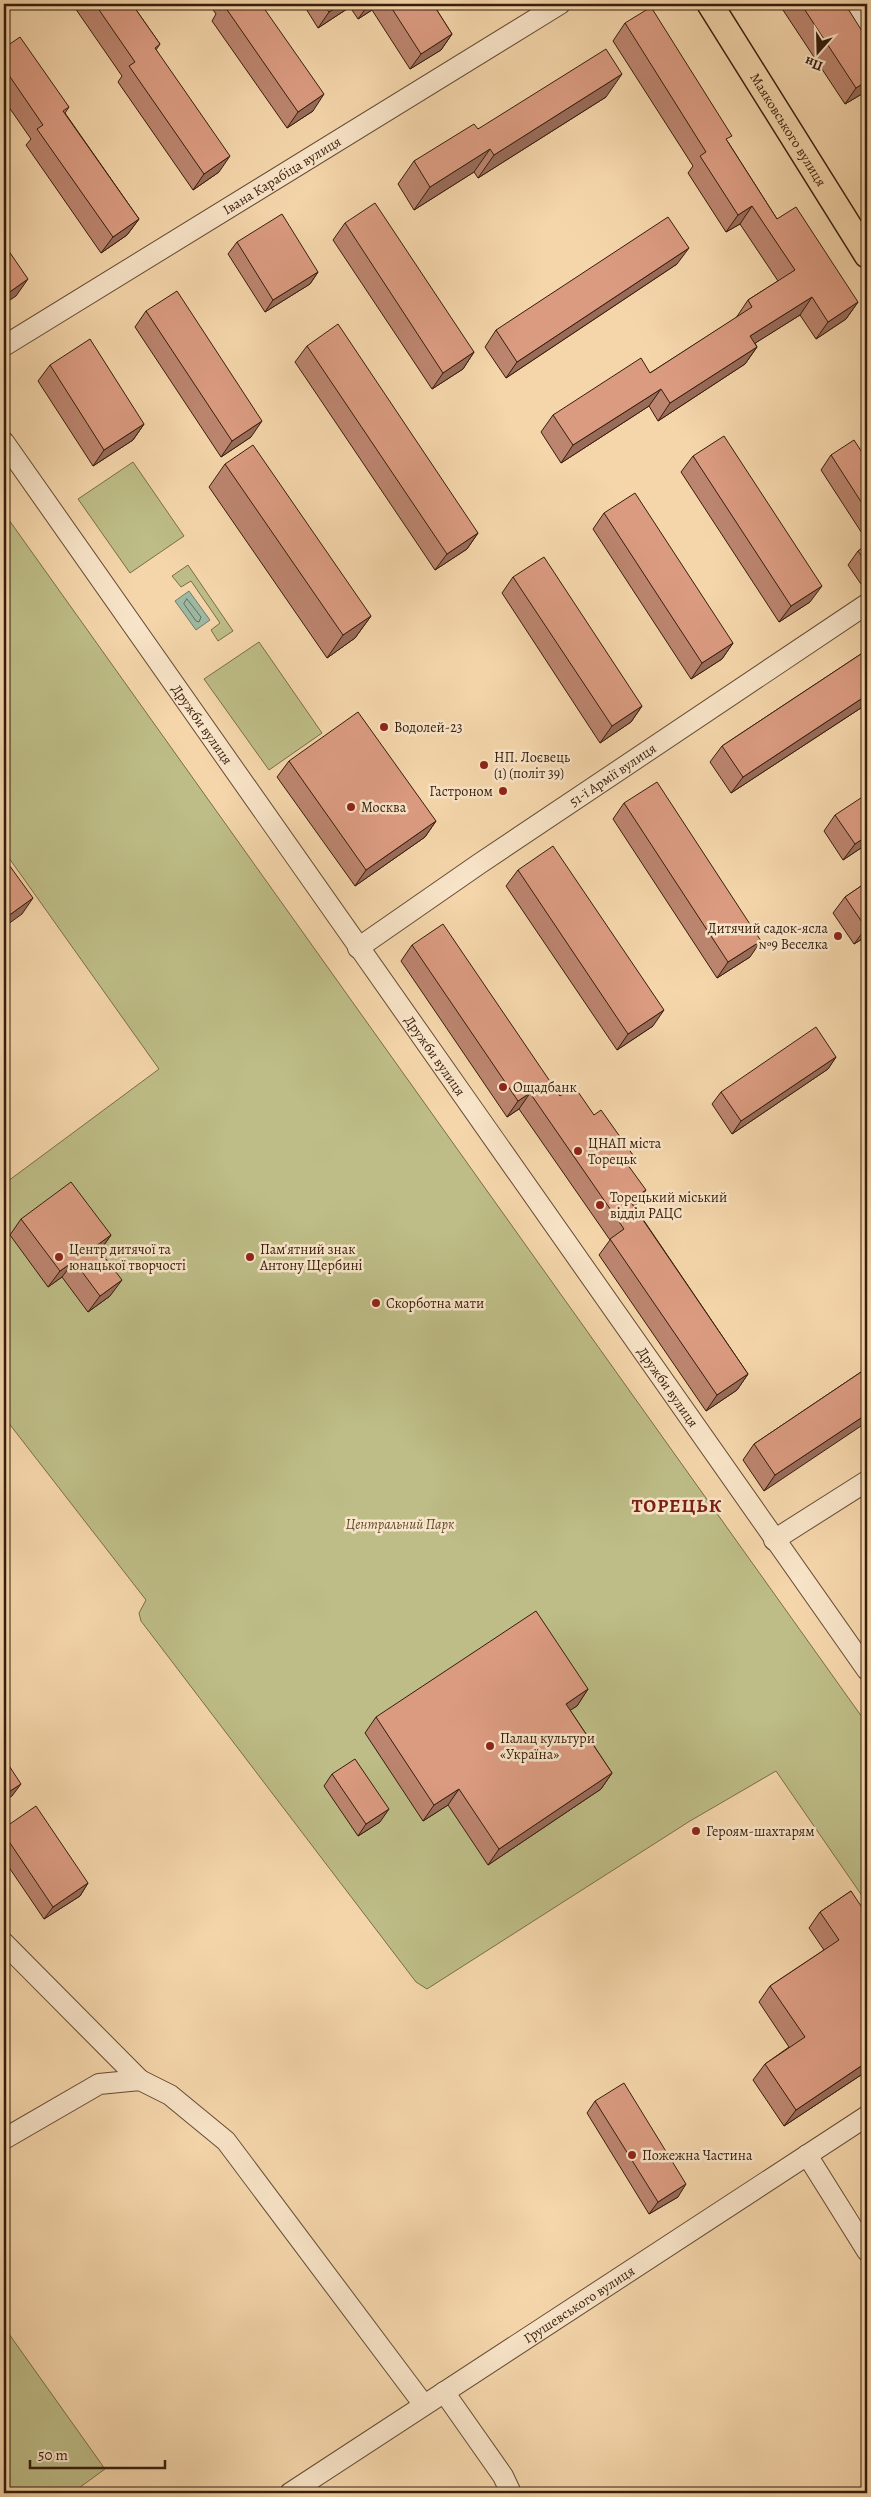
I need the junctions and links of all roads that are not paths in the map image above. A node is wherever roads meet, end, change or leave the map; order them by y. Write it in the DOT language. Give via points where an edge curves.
graph roads {
  1 [pos="560,4"];
  2 [pos="710,4"];
  3 [pos="855,4"];
  4 [pos="867,22"];
  5 [pos="867,255"];
  6 [pos="4,346"];
  7 [pos="4,442"];
  8 [pos="867,604"];
  9 [pos="358,948"];
  10 [pos="867,1480"];
  11 [pos="774,1540"];
  12 [pos="867,1670"];
  13 [pos="4,1943"];
  14 [pos="140,2080"];
  15 [pos="867,2116"];
  16 [pos="4,2139"];
  17 [pos="807,2155"];
  18 [pos="867,2251"];
  19 [pos="444,2392"];
  20 [pos="424,2405"];
  21 [pos="290,2493"];
  22 [pos="511,2493"];
  1 -- 6 [label="street, Івана Карабіца вулиця"];
  2 -- 5 [label="main road, Маяковського вулиця"];
  3 -- 4 [label="street"];
  7 -- 9 [label="street, Дружби вулиця"];
  8 -- 9 [label="street, 51-ї Армії вулиця"];
  9 -- 11 [label="street, Дружби вулиця"];
  10 -- 11 [label="street"];
  11 -- 12 [label="street, Дружби вулиця"];
  13 -- 14 [label="street"];
  14 -- 16 [label="street" via="99,2084"];
  14 -- 20 [label="street" via="170,2095 226,2141"];
  15 -- 17 [label="street, Грушевського вулиця"];
  17 -- 18 [label="street"];
  17 -- 19 [label="street, Грушевського вулиця"];
  19 -- 20 [label="street, Грушевського вулиця"];
  19 -- 22 [label="street"];
  20 -- 21 [label="street, Грушевського вулиця"];
}
